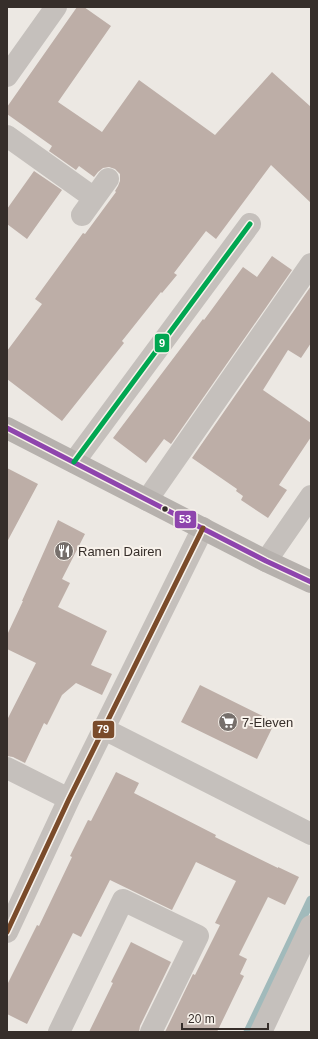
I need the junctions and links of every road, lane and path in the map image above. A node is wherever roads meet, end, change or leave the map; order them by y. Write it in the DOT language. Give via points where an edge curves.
graph roads {
  1 [pos="56,7"];
  2 [pos="7,76"];
  3 [pos="7,136"];
  4 [pos="108,178"];
  5 [pos="250,224"];
  6 [pos="311,264"];
  7 [pos="7,428"];
  8 [pos="74,462"];
  9 [pos="311,496"];
  10 [pos="147,500"];
  11 [pos="203,528"];
  12 [pos="266,561"];
  13 [pos="311,582"];
  14 [pos="104,729"];
  15 [pos="7,768"];
  16 [pos="69,799"];
  17 [pos="311,834"];
  18 [pos="311,926"];
  19 [pos="7,932"];
  20 [pos="58,1032"];
  21 [pos="151,1032"];
  22 [pos="261,1032"];
  1 -- 2 [label="street"];
  3 -- 4 [label="street" via="88,206"];
  5 -- 8 [label="street"];
  6 -- 10 [label="street"];
  7 -- 8 [label="main road"];
  8 -- 10 [label="main road"];
  9 -- 12 [label="street"];
  10 -- 11 [label="main road"];
  11 -- 12 [label="main road"];
  11 -- 14 [label="street"];
  12 -- 13 [label="main road"];
  14 -- 16 [label="street"];
  14 -- 17 [label="street"];
  15 -- 16 [label="street"];
  16 -- 19 [label="street"];
  18 -- 22 [label="street"];
  20 -- 21 [label="street" via="123,900 198,936"];
}
